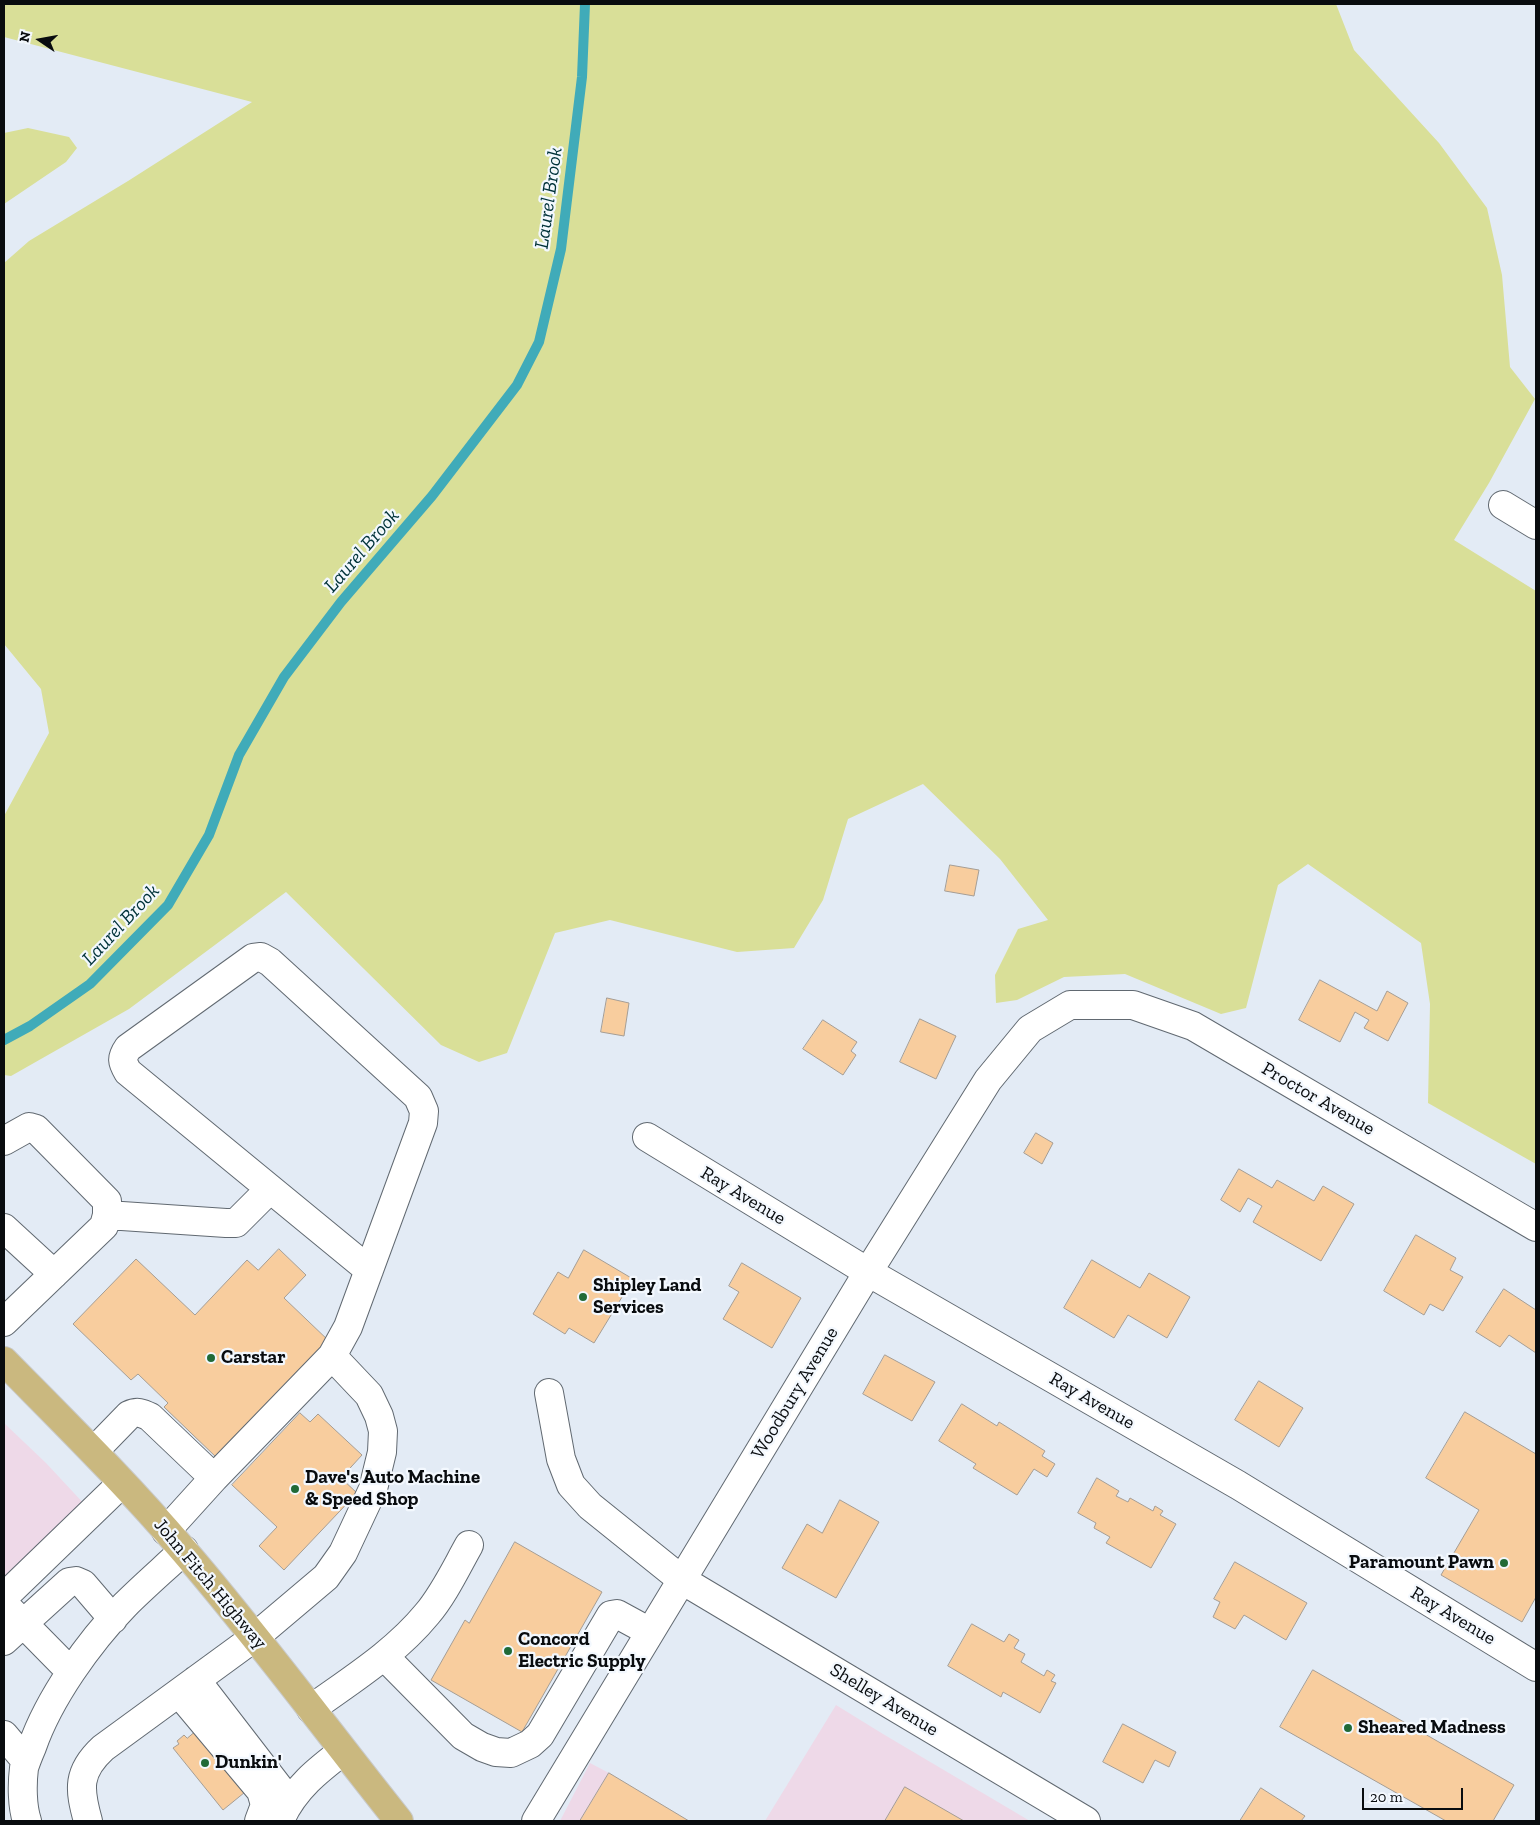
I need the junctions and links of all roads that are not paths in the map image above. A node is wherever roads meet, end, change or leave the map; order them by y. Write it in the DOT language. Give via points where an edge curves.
graph roads {
  1 [pos="1503,505"];
  2 [pos="1536,525"];
  3 [pos="1089,1005"];
  4 [pos="647,1137"];
  5 [pos="4,1141"];
  6 [pos="270,1189"];
  7 [pos="107,1215"];
  8 [pos="1536,1227"];
  9 [pos="4,1228"];
  10 [pos="369,1270"];
  11 [pos="868,1272"];
  12 [pos="54,1274"];
  13 [pos="4,1322"];
  14 [pos="332,1356"];
  15 [pos="4,1361"];
  16 [pos="549,1393"];
  17 [pos="94,1451"];
  18 [pos="214,1478"];
  19 [pos="122,1483"];
  20 [pos="175,1541"];
  21 [pos="469,1545"];
  22 [pos="682,1580"];
  23 [pos="4,1597"];
  24 [pos="4,1604"];
  25 [pos="113,1619"];
  26 [pos="650,1632"];
  27 [pos="13,1633"];
  28 [pos="255,1637"];
  29 [pos="384,1656"];
  30 [pos="1536,1667"];
  31 [pos="71,1672"];
  32 [pos="188,1686"];
  33 [pos="311,1709"];
  34 [pos="540,1734"];
  35 [pos="4,1735"];
  36 [pos="113,1741"];
  37 [pos="343,1751"];
  38 [pos="577,1757"];
  39 [pos="26,1762"];
  40 [pos="284,1811"];
  41 [pos="27,1821"];
  42 [pos="88,1821"];
  43 [pos="105,1821"];
  44 [pos="259,1821"];
  45 [pos="399,1821"];
  46 [pos="536,1821"];
  47 [pos="1086,1821"];
  1 -- 2 [label="street"];
  3 -- 8 [label="street, Proctor Avenue" via="1133,1005 1193,1026"];
  3 -- 11 [label="street, Woodbury Avenue" via="1070,1005 1030,1029 988,1080"];
  4 -- 11 [label="street, Ray Avenue"];
  5 -- 7 [label="street" via="28,1127 36,1129 107,1201"];
  6 -- 7 [label="street" via="236,1223"];
  6 -- 10 [label="street"];
  6 -- 10 [label="street" via="128,1072 122,1061 128,1048 252,958 261,957 300,989 422,1104 423,1123"];
  7 -- 12 [label="street" via="104,1226"];
  9 -- 12 [label="street"];
  10 -- 14 [label="street" via="348,1327"];
  11 -- 22 [label="street, Woodbury Avenue"];
  11 -- 30 [label="street, Ray Avenue" via="1238,1485"];
  12 -- 13 [label="street"];
  14 -- 18 [label="street"];
  14 -- 28 [label="street" via="370,1395 379,1416 383,1431 382,1452 374,1482 335,1566"];
  15 -- 17 [label="main road, John Fitch Highway"];
  16 -- 22 [label="street, Shelley Avenue" via="561,1458 571,1486 590,1506"];
  17 -- 18 [label="street" via="129,1415 143,1413"];
  17 -- 19 [label="main road, John Fitch Highway"];
  18 -- 20 [label="street"];
  19 -- 20 [label="main road, John Fitch Highway"];
  19 -- 23 [label="street"];
  20 -- 25 [label="street"];
  20 -- 28 [label="main road, John Fitch Highway"];
  21 -- 29 [label="street" via="428,1613"];
  22 -- 26 [label="street, Woodbury Avenue"];
  22 -- 47 [label="street, Shelley Avenue"];
  24 -- 27 [label="street"];
  25 -- 27 [label="street" via="83,1584 76,1581 69,1582"];
  25 -- 31 [label="street"];
  26 -- 34 [label="street" via="618,1614 611,1615"];
  26 -- 38 [label="street, Woodbury Avenue"];
  27 -- 31 [label="street"];
  28 -- 32 [label="street"];
  28 -- 33 [label="main road, John Fitch Highway"];
  29 -- 33 [label="street"];
  29 -- 34 [label="street" via="463,1736 482,1747 510,1752 530,1744"];
  31 -- 39 [label="street" via="38,1728"];
  32 -- 36 [label="street"];
  32 -- 40 [label="street"];
  32 -- 44 [label="street" via="261,1791 265,1805"];
  33 -- 37 [label="main road, John Fitch Highway"];
  34 -- 38 [label="street"];
  35 -- 39 [label="street"];
  36 -- 42 [label="street" via="93,1758 83,1777 82,1799"];
  36 -- 43 [label="street" via="99,1758 96,1770 96,1791"];
  37 -- 40 [label="street" via="314,1774"];
  37 -- 45 [label="main road, John Fitch Highway"];
  38 -- 46 [label="street, Woodbury Avenue"];
  39 -- 41 [label="street" via="24,1799"];
}
